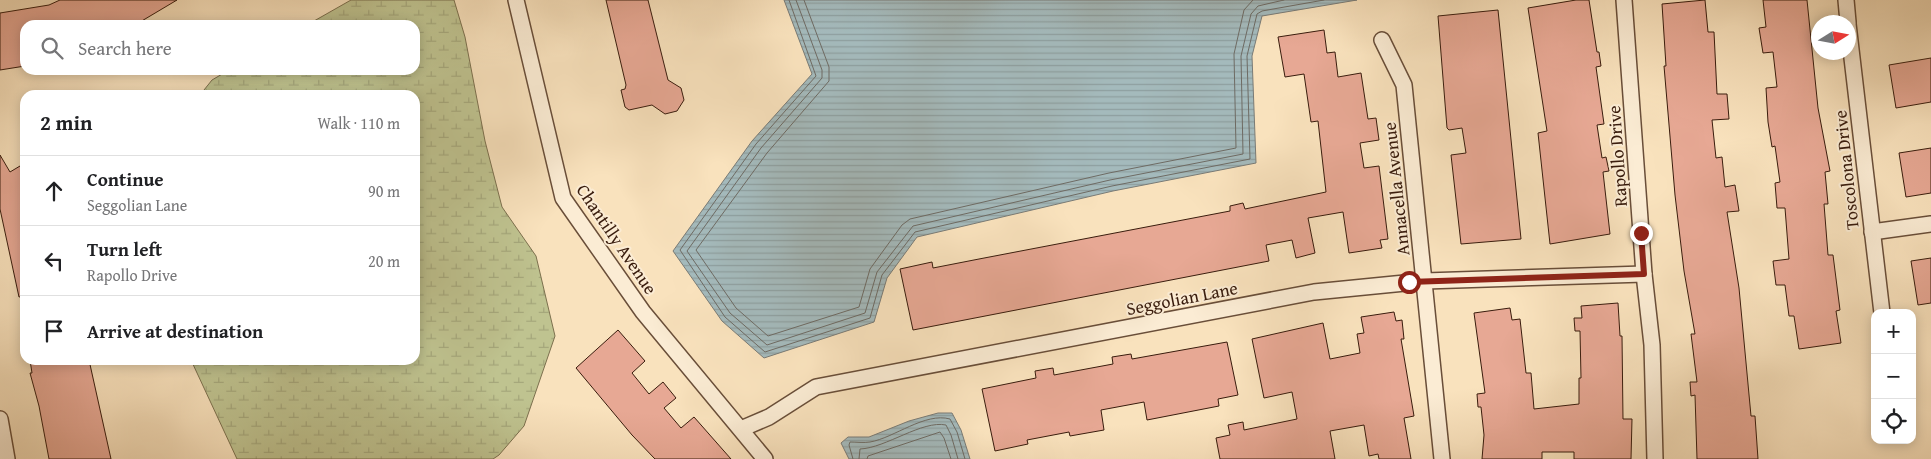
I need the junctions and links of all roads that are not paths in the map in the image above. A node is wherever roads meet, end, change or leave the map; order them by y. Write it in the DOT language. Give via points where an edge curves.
graph roads {
  1 [pos="516,0"];
  2 [pos="1624,0"];
  3 [pos="1846,0"];
  4 [pos="1847,15"];
  5 [pos="1382,40"];
  6 [pos="1852,60"];
  7 [pos="1931,224"];
  8 [pos="1872,232"];
  9 [pos="1644,274"];
  10 [pos="1425,281"];
  11 [pos="1882,309"];
  12 [pos="0,419"];
  13 [pos="741,429"];
  14 [pos="7,459"];
  15 [pos="765,459"];
  16 [pos="1442,459"];
  17 [pos="1655,459"];
  1 -- 13 [label="street, Chantilly Avenue" via="563,198 643,312"];
  2 -- 9 [label="street, Rapollo Drive"];
  3 -- 4 [label="street, Toscolona Drive"];
  5 -- 10 [label="street, Annacella Avenue" via="1404,85"];
  6 -- 8 [label="street, Toscolona Drive"];
  7 -- 8 [label="street"];
  8 -- 11 [label="street, Toscolona Drive"];
  9 -- 10 [label="street, Seggolian Lane"];
  9 -- 17 [label="street, Rapollo Drive" via="1652,345"];
  10 -- 13 [label="street, Seggolian Lane" via="1314,292 816,387 769,417"];
  10 -- 16 [label="street, Annacella Avenue"];
  12 -- 14 [label="street"];
  13 -- 15 [label="street, Chantilly Avenue"];
}
